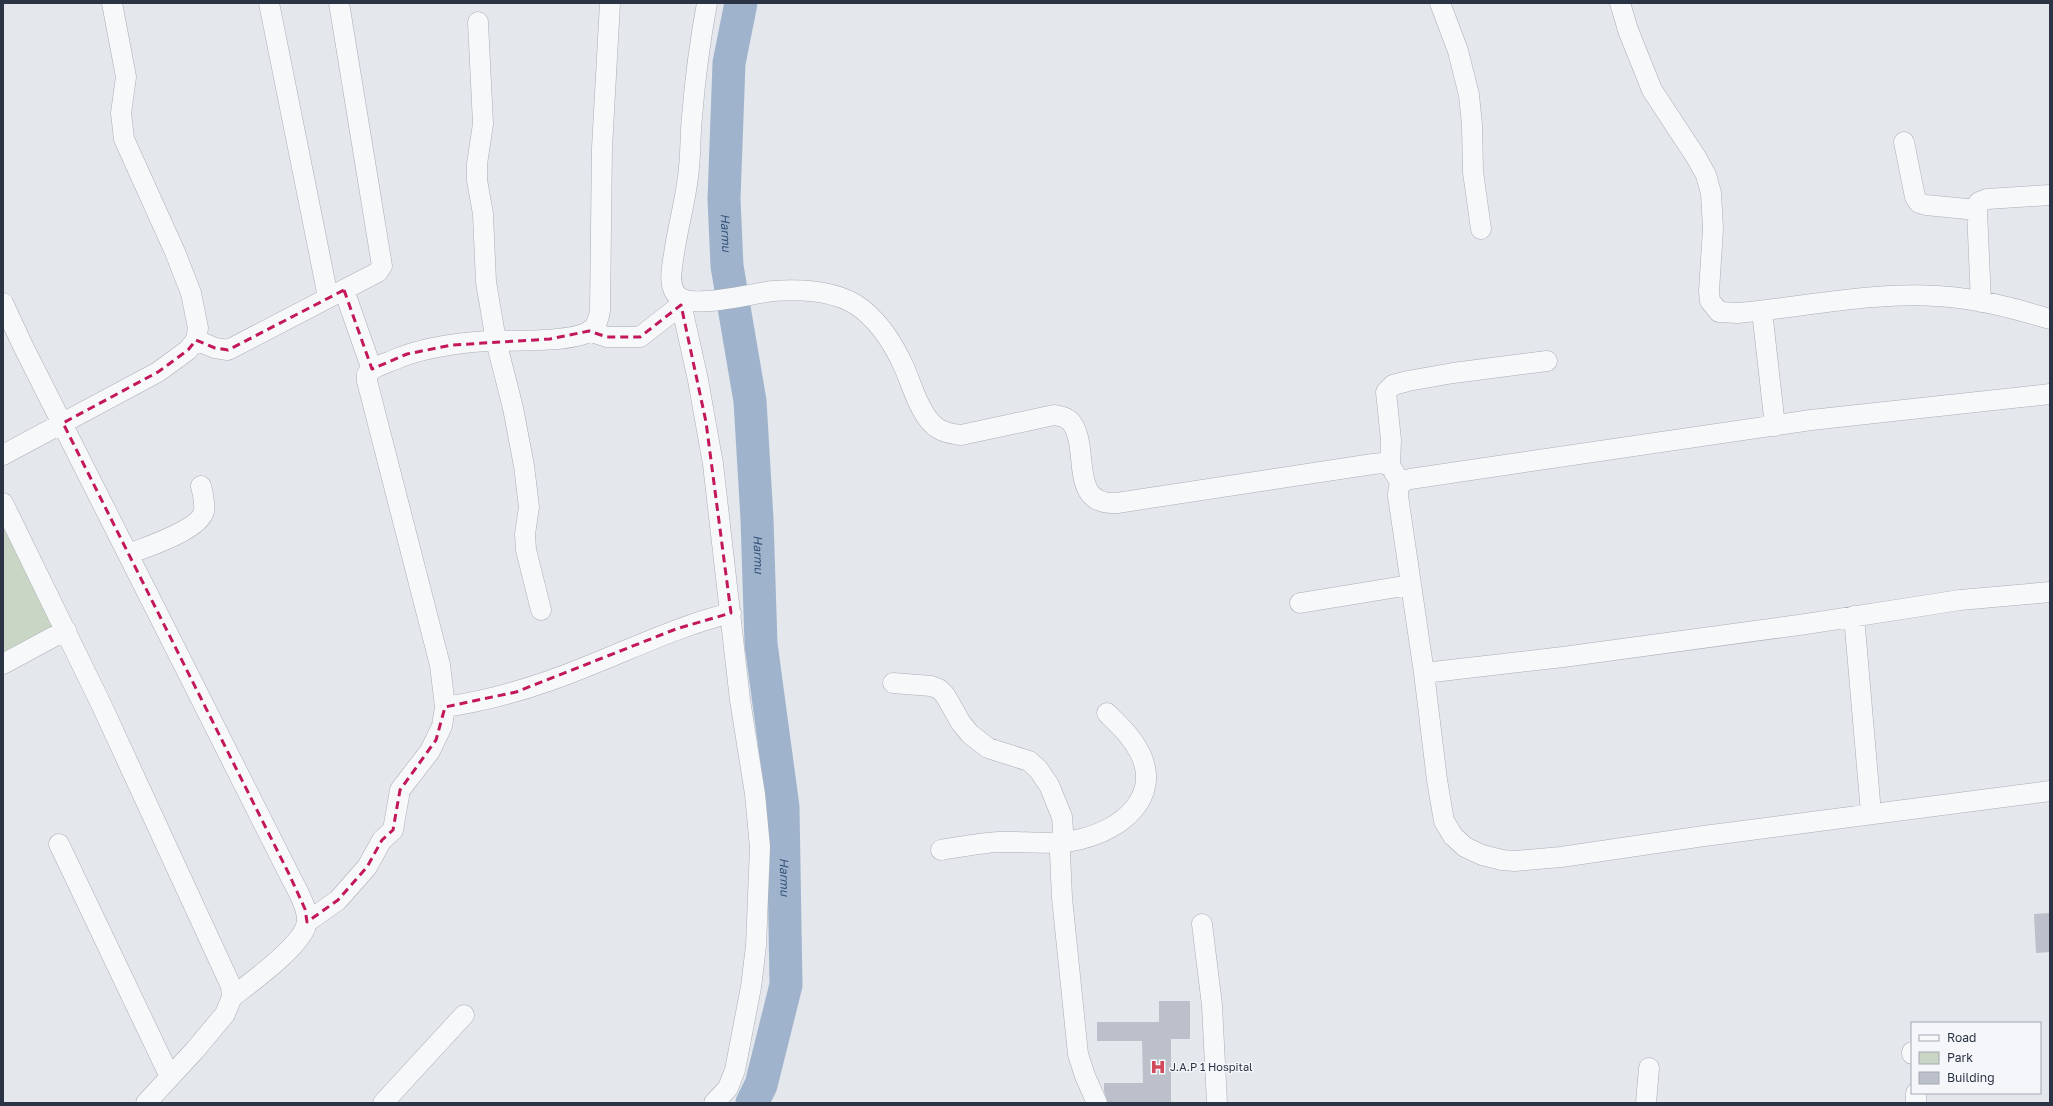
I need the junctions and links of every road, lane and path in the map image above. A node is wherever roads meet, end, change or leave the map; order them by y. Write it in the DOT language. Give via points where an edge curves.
graph roads {
  1 [pos="112,3"];
  2 [pos="268,3"];
  3 [pos="340,3"];
  4 [pos="610,3"];
  5 [pos="707,3"];
  6 [pos="1440,3"];
  7 [pos="1620,3"];
  8 [pos="478,22"];
  9 [pos="1904,142"];
  10 [pos="2050,195"];
  11 [pos="1976,210"];
  12 [pos="1481,229"];
  13 [pos="336,293"];
  14 [pos="680,302"];
  15 [pos="1981,302"];
  16 [pos="3,303"];
  17 [pos="1762,311"];
  18 [pos="2050,319"];
  19 [pos="590,331"];
  20 [pos="196,340"];
  21 [pos="496,341"];
  22 [pos="1547,361"];
  23 [pos="372,370"];
  24 [pos="2050,394"];
  25 [pos="63,423"];
  26 [pos="1775,426"];
  27 [pos="3,455"];
  28 [pos="1390,466"];
  29 [pos="1401,483"];
  30 [pos="201,486"];
  31 [pos="3,503"];
  32 [pos="129,554"];
  33 [pos="1410,585"];
  34 [pos="2050,592"];
  35 [pos="1300,603"];
  36 [pos="541,610"];
  37 [pos="731,613"];
  38 [pos="1854,616"];
  39 [pos="66,630"];
  40 [pos="3,664"];
  41 [pos="1424,673"];
  42 [pos="893,683"];
  43 [pos="445,707"];
  44 [pos="1107,714"];
  45 [pos="2050,791"];
  46 [pos="1871,813"];
  47 [pos="1062,842"];
  48 [pos="59,844"];
  49 [pos="941,850"];
  50 [pos="307,922"];
  51 [pos="1202,924"];
  52 [pos="232,997"];
  53 [pos="464,1015"];
  54 [pos="1649,1068"];
  55 [pos="170,1077"];
  56 [pos="146,1103"];
  57 [pos="383,1103"];
  58 [pos="714,1103"];
  59 [pos="1097,1103"];
  60 [pos="1217,1103"];
  61 [pos="1646,1103"];
  1 -- 20 [label="street" via="126,77 121,113 124,139 191,293 198,328"];
  2 -- 13 [label="street"];
  3 -- 13 [label="street" via="382,266 378,272"];
  4 -- 19 [label="street" via="602,148 600,310 597,324"];
  5 -- 14 [label="street" via="695,81 686,190 672,266 672,288"];
  6 -- 12 [label="street" via="1458,51 1469,95 1473,172"];
  7 -- 17 [label="street" via="1652,90 1706,175 1713,207 1710,301 1719,312"];
  8 -- 21 [label="street" via="483,117 477,180 483,214 486,282"];
  9 -- 11 [label="street" via="1915,197 1919,203"];
  10 -- 11 [label="street" via="1987,199 1979,202"];
  11 -- 15 [label="street"];
  13 -- 20 [label="street" via="228,350"];
  13 -- 23 [label="street"];
  14 -- 19 [label="street" via="640,337 607,337"];
  14 -- 28 [label="street" via="703,302 773,291 816,292 842,297 861,309 890,340 919,403 938,429 949,434 961,435 1054,415 1071,421 1076,433 1086,485 1099,502 1118,503 1374,464 1383,463"];
  14 -- 37 [label="street" via="706,422"];
  15 -- 17 [label="street" via="1937,296 1908,296 1853,299"];
  15 -- 18 [label="street"];
  16 -- 25 [label="street"];
  17 -- 26 [label="street"];
  19 -- 21 [label="street" via="550,339"];
  20 -- 25 [label="street" via="188,350 158,372"];
  21 -- 23 [label="street" via="422,350 394,359"];
  21 -- 36 [label="street" via="524,466 529,507 526,550"];
  22 -- 28 [label="street" via="1453,373 1393,385 1386,392 1391,440"];
  23 -- 43 [label="street" via="367,374 367,381 438,659"];
  24 -- 26 [label="street" via="1902,409"];
  25 -- 27 [label="street"];
  25 -- 32 [label="street"];
  26 -- 29 [label="street" via="1410,479"];
  28 -- 29 [label="street"];
  29 -- 33 [label="street" via="1398,486 1398,496"];
  30 -- 32 [label="street" via="204,507 200,519 186,529"];
  31 -- 39 [label="street"];
  32 -- 50 [label="street" via="289,874 305,908"];
  33 -- 35 [label="street"];
  33 -- 41 [label="street"];
  34 -- 38 [label="street" via="1960,600"];
  37 -- 43 [label="street" via="676,629 587,667 516,692"];
  37 -- 58 [label="street" via="740,700 758,820 759,888 751,987 735,1070 728,1088"];
  38 -- 41 [label="street" via="1563,657"];
  38 -- 46 [label="street"];
  39 -- 40 [label="street"];
  39 -- 52 [label="street" via="218,954 230,982"];
  41 -- 46 [label="street" via="1444,821 1453,836 1465,847 1482,855 1516,861 1561,857"];
  42 -- 47 [label="street" via="939,689 961,723 979,742 988,748 1029,762 1038,769 1049,785 1062,817"];
  43 -- 50 [label="street" via="442,726 436,740 400,790 393,830 382,840 367,867 338,900"];
  44 -- 47 [label="street" via="1134,742 1141,755 1144,794 1133,811 1109,829 1094,836"];
  45 -- 46 [label="street"];
  47 -- 49 [label="street" via="999,842"];
  47 -- 59 [label="street" via="1062,898 1078,1054"];
  48 -- 55 [label="street"];
  50 -- 52 [label="street" via="294,944 277,961"];
  51 -- 60 [label="street" via="1212,1004"];
  52 -- 55 [label="street" via="225,1014"];
  53 -- 57 [label="street"];
  54 -- 61 [label="street"];
  55 -- 56 [label="street"];
}
